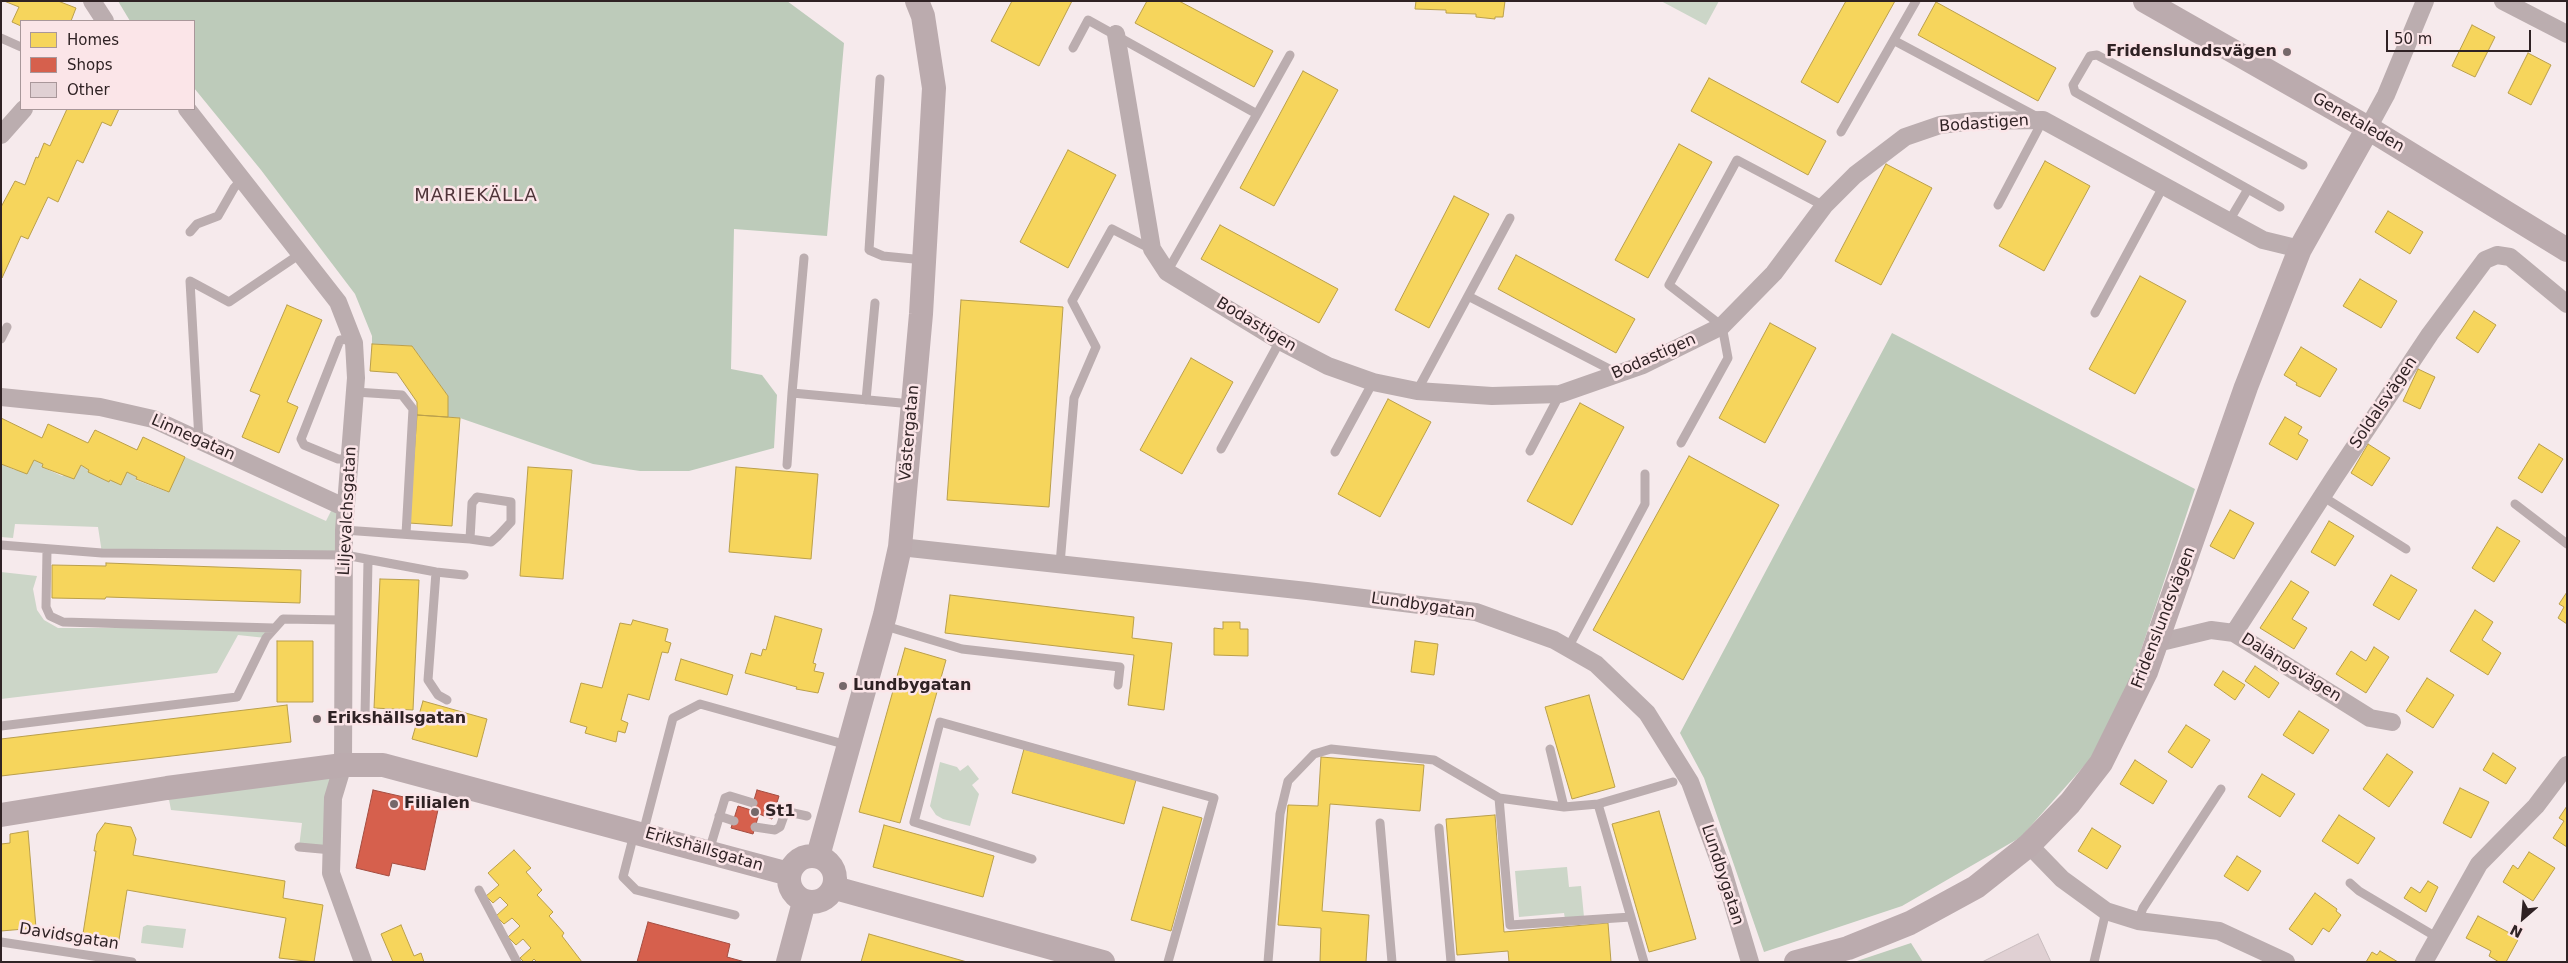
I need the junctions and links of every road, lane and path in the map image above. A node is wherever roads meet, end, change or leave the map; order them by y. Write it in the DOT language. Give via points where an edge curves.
graph roads {
  1 [pos="92,1"];
  2 [pos="917,1"];
  3 [pos="1916,1"];
  4 [pos="2145,1"];
  5 [pos="2426,1"];
  6 [pos="2502,1"];
  7 [pos="104,20"];
  8 [pos="1116,34"];
  9 [pos="2567,34"];
  10 [pos="1,38"];
  11 [pos="1894,41"];
  12 [pos="20,47"];
  13 [pos="1073,48"];
  14 [pos="1290,55"];
  15 [pos="880,79"];
  16 [pos="23,110"];
  17 [pos="188,110"];
  18 [pos="1257,114"];
  19 [pos="2043,120"];
  20 [pos="2368,128"];
  21 [pos="1841,132"];
  22 [pos="1,135"];
  23 [pos="2303,165"];
  24 [pos="243,178"];
  25 [pos="2164,185"];
  26 [pos="2248,189"];
  27 [pos="1998,205"];
  28 [pos="1824,206"];
  29 [pos="2280,207"];
  30 [pos="1510,218"];
  31 [pos="2229,221"];
  32 [pos="190,232"];
  33 [pos="1152,249"];
  34 [pos="2300,249"];
  35 [pos="2567,250"];
  36 [pos="300,254"];
  37 [pos="804,258"];
  38 [pos="924,260"];
  39 [pos="1167,272"];
  40 [pos="1468,296"];
  41 [pos="875,302"];
  42 [pos="2567,304"];
  43 [pos="2095,312"];
  44 [pos="1722,326"];
  45 [pos="7,327"];
  46 [pos="1,339"];
  47 [pos="352,339"];
  48 [pos="1280,341"];
  49 [pos="1618,374"];
  50 [pos="1373,382"];
  51 [pos="1417,391"];
  52 [pos="355,392"];
  53 [pos="792,393"];
  54 [pos="1560,394"];
  55 [pos="1,397"];
  56 [pos="866,400"];
  57 [pos="913,404"];
  58 [pos="199,440"];
  59 [pos="1681,442"];
  60 [pos="1221,449"];
  61 [pos="1530,451"];
  62 [pos="1335,452"];
  63 [pos="350,459"];
  64 [pos="787,465"];
  65 [pos="1645,474"];
  66 [pos="2322,496"];
  67 [pos="2515,504"];
  68 [pos="346,508"];
  69 [pos="344,530"];
  70 [pos="406,534"];
  71 [pos="470,539"];
  72 [pos="2567,544"];
  73 [pos="1,545"];
  74 [pos="900,547"];
  75 [pos="2406,549"];
  76 [pos="47,550"];
  77 [pos="346,555"];
  78 [pos="368,560"];
  79 [pos="1060,564"];
  80 [pos="436,572"];
  81 [pos="464,575"];
  82 [pos="342,620"];
  83 [pos="882,625"];
  84 [pos="274,628"];
  85 [pos="2234,633"];
  86 [pos="2157,642"];
  87 [pos="1568,648"];
  88 [pos="1118,685"];
  89 [pos="447,700"];
  90 [pos="365,716"];
  91 [pos="2392,722"];
  92 [pos="1,726"];
  93 [pos="848,746"];
  94 [pos="1550,749"];
  95 [pos="343,765"];
  96 [pos="2567,765"];
  97 [pos="1674,782"];
  98 [pos="2222,788"];
  99 [pos="1499,798"];
  100 [pos="753,803"];
  101 [pos="1598,804"];
  102 [pos="1564,808"];
  103 [pos="775,809"];
  104 [pos="785,812"];
  105 [pos="1,815"];
  106 [pos="719,816"];
  107 [pos="807,816"];
  108 [pos="734,821"];
  109 [pos="1380,823"];
  110 [pos="755,827"];
  111 [pos="1439,828"];
  112 [pos="639,832"];
  113 [pos="2029,845"];
  114 [pos="299,847"];
  115 [pos="332,850"];
  116 [pos="708,852"];
  117 [pos="818,856"];
  118 [pos="1032,859"];
  119 [pos="789,874"];
  120 [pos="2350,883"];
  121 [pos="834,888"];
  122 [pos="478,890"];
  123 [pos="804,902"];
  124 [pos="2106,911"];
  125 [pos="735,915"];
  126 [pos="1631,917"];
  127 [pos="2138,920"];
  128 [pos="2438,938"];
  129 [pos="1,942"];
  130 [pos="132,962"];
  131 [pos="363,962"];
  132 [pos="517,962"];
  133 [pos="788,962"];
  134 [pos="1103,962"];
  135 [pos="1168,962"];
  136 [pos="1268,962"];
  137 [pos="1392,962"];
  138 [pos="1451,962"];
  139 [pos="1644,962"];
  140 [pos="1750,962"];
  141 [pos="1796,962"];
  142 [pos="2094,962"];
  143 [pos="2286,962"];
  144 [pos="2424,962"];
  1 -- 7 [label="street"];
  2 -- 38 [label="street, Västergatan" via="923,16 934,88"];
  3 -- 11 [label="lane"];
  4 -- 20 [label="street, Genetaleden"];
  5 -- 20 [label="street" via="2386,95"];
  6 -- 9 [label="street"];
  8 -- 13 [label="lane" via="1088,20"];
  8 -- 18 [label="lane"];
  8 -- 33 [label="street, Bodastigen"];
  10 -- 12 [label="lane"];
  11 -- 19 [label="lane"];
  11 -- 21 [label="lane"];
  14 -- 18 [label="lane"];
  15 -- 38 [label="lane" via="869,250 883,256"];
  16 -- 22 [label="street"];
  17 -- 24 [label="street, Liljevalchsgatan"];
  18 -- 39 [label="lane"];
  19 -- 25 [label="street, Bodastigen"];
  19 -- 27 [label="lane"];
  19 -- 28 [label="street, Bodastigen" via="1940,124 1905,137 1855,175"];
  20 -- 34 [label="street, Fridenslundsvägen"];
  20 -- 35 [label="street, Genetaleden"];
  23 -- 26 [label="lane" via="2097,55 2090,56 2073,85 2075,92"];
  24 -- 32 [label="lane" via="218,216 197,224"];
  24 -- 36 [label="street, Liljevalchsgatan"];
  25 -- 31 [label="street, Bodastigen"];
  25 -- 43 [label="lane"];
  26 -- 29 [label="lane"];
  26 -- 31 [label="lane"];
  28 -- 44 [label="street, Bodastigen" via="1774,273"];
  28 -- 44 [label="lane" via="1737,160 1669,285"];
  30 -- 40 [label="lane"];
  31 -- 34 [label="street, Bodastigen" via="2263,240"];
  33 -- 39 [label="street, Bodastigen"];
  33 -- 79 [label="lane" via="1112,229 1072,301 1096,347 1074,398"];
  34 -- 86 [label="street, Fridenslundsvägen" via="2246,387"];
  36 -- 47 [label="street, Liljevalchsgatan" via="338,302"];
  36 -- 58 [label="lane" via="229,302 190,281"];
  37 -- 53 [label="lane"];
  38 -- 57 [label="street, Västergatan"];
  39 -- 48 [label="street, Bodastigen"];
  40 -- 49 [label="lane"];
  40 -- 51 [label="lane"];
  41 -- 56 [label="lane"];
  42 -- 66 [label="street, Soldalsvägen" via="2510,257 2497,255 2485,260 2430,334"];
  44 -- 49 [label="street, Bodastigen"];
  44 -- 59 [label="lane" via="1728,358"];
  45 -- 46 [label="lane"];
  47 -- 52 [label="street, Liljevalchsgatan"];
  47 -- 63 [label="lane" via="340,340 301,439 304,445 338,459"];
  48 -- 50 [label="street, Bodastigen" via="1328,366"];
  48 -- 60 [label="lane"];
  49 -- 54 [label="street, Bodastigen"];
  50 -- 51 [label="street, Bodastigen"];
  50 -- 62 [label="lane"];
  51 -- 54 [label="street, Bodastigen" via="1492,396"];
  52 -- 63 [label="street, Liljevalchsgatan"];
  52 -- 70 [label="lane" via="402,395 413,409"];
  53 -- 56 [label="lane"];
  53 -- 64 [label="lane"];
  54 -- 61 [label="lane"];
  55 -- 58 [label="street, Linnegatan" via="100,407 153,419"];
  56 -- 57 [label="lane"];
  57 -- 74 [label="street, Västergatan"];
  58 -- 68 [label="street, Linnegatan"];
  63 -- 68 [label="street, Liljevalchsgatan"];
  65 -- 87 [label="lane" via="1645,504"];
  66 -- 75 [label="lane"];
  66 -- 85 [label="street, Soldalsvägen"];
  67 -- 72 [label="lane"];
  68 -- 69 [label="street, Liljevalchsgatan"];
  69 -- 70 [label="lane"];
  69 -- 77 [label="street, Liljevalchsgatan"];
  70 -- 71 [label="lane"];
  71 -- 71 [label="lane" via="472,504 477,497 511,502 511,522 498,536 491,542"];
  73 -- 76 [label="lane"];
  74 -- 79 [label="street, Lundbygatan"];
  74 -- 83 [label="street, Västergatan"];
  76 -- 77 [label="lane"];
  76 -- 84 [label="lane" via="46,607 50,616 63,622"];
  77 -- 78 [label="lane"];
  77 -- 82 [label="street, Liljevalchsgatan"];
  78 -- 80 [label="lane"];
  78 -- 90 [label="lane"];
  79 -- 87 [label="street, Lundbygatan" via="1476,612"];
  80 -- 81 [label="lane"];
  80 -- 89 [label="lane" via="428,680 438,695"];
  82 -- 84 [label="lane" via="283,620"];
  82 -- 95 [label="street, Liljevalchsgatan"];
  83 -- 88 [label="lane" via="962,649 1120,667"];
  83 -- 93 [label="street, Västergatan"];
  84 -- 92 [label="lane" via="237,697"];
  85 -- 86 [label="street, Dalängsvägen" via="2211,630"];
  85 -- 91 [label="street, Dalängsvägen" via="2370,718"];
  86 -- 113 [label="street, Fridenslundsvägen" via="2146,672 2101,763 2070,803"];
  87 -- 140 [label="street, Lundbygatan" via="1596,664 1647,714 1690,782 1723,871"];
  93 -- 112 [label="lane" via="700,704 673,718"];
  93 -- 117 [label="street, Västergatan"];
  94 -- 102 [label="lane"];
  95 -- 105 [label="street, Erikshällsgatan" via="167,788"];
  95 -- 112 [label="street, Erikshällsgatan" via="382,765"];
  95 -- 115 [label="street, Liljevalchsgatan" via="333,798"];
  96 -- 128 [label="street" via="2536,806 2479,864"];
  97 -- 101 [label="lane"];
  98 -- 127 [label="lane"];
  99 -- 102 [label="lane"];
  99 -- 126 [label="lane" via="1510,925"];
  99 -- 136 [label="lane" via="1434,760 1332,749 1314,754 1288,781 1280,814"];
  100 -- 106 [label="lane" via="730,796 725,798"];
  101 -- 102 [label="lane"];
  101 -- 126 [label="lane"];
  103 -- 104 [label="lane"];
  104 -- 107 [label="lane"];
  104 -- 110 [label="lane" via="780,827 775,830"];
  106 -- 108 [label="lane"];
  106 -- 116 [label="lane"];
  109 -- 137 [label="lane"];
  111 -- 138 [label="lane"];
  112 -- 116 [label="street, Erikshällsgatan"];
  112 -- 125 [label="lane" via="622,877 636,890"];
  113 -- 124 [label="street" via="2062,879"];
  113 -- 141 [label="street, Fridenslundsvägen" via="1976,887 1910,922 1848,948"];
  114 -- 115 [label="lane"];
  115 -- 131 [label="street, Liljevalchsgatan" via="331,873"];
  116 -- 119 [label="street, Erikshällsgatan"];
  117 -- 119 [label="street" via="798,860"];
  117 -- 121 [label="street" via="831,865 836,877"];
  118 -- 135 [label="lane" via="914,822 940,722 1214,798"];
  119 -- 123 [label="street" via="794,894"];
  120 -- 128 [label="lane"];
  121 -- 123 [label="street" via="827,898 817,903"];
  121 -- 134 [label="street"];
  122 -- 132 [label="lane"];
  123 -- 133 [label="street"];
  124 -- 127 [label="street"];
  124 -- 142 [label="lane"];
  126 -- 139 [label="lane"];
  127 -- 143 [label="street" via="2219,931"];
  128 -- 144 [label="street"];
  129 -- 130 [label="lane, Davidsgatan"];
}
